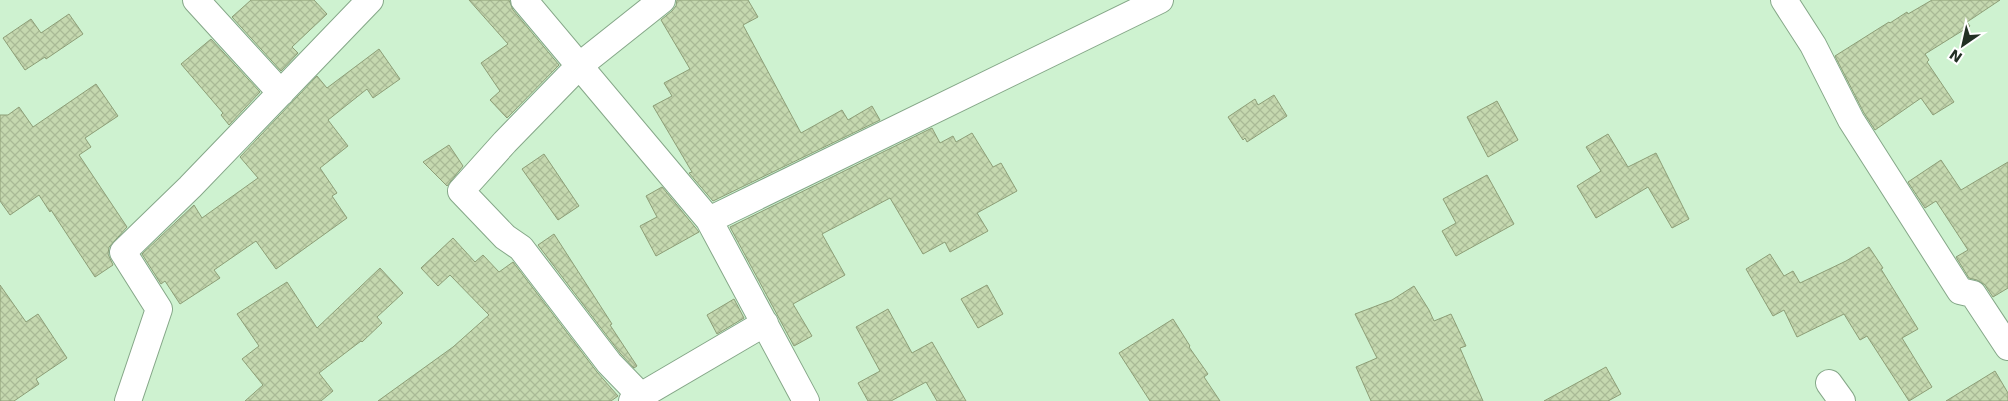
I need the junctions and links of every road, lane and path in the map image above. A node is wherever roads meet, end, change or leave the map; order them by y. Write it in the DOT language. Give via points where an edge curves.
graph roads {
  1 [pos="196,0"];
  2 [pos="370,0"];
  3 [pos="524,0"];
  4 [pos="662,0"];
  5 [pos="1160,0"];
  6 [pos="1784,0"];
  7 [pos="579,66"];
  8 [pos="280,93"];
  9 [pos="709,220"];
  10 [pos="764,323"];
  11 [pos="2008,347"];
  12 [pos="636,398"];
  13 [pos="128,401"];
  14 [pos="806,401"];
  1 -- 8 [label="street"];
  2 -- 8 [label="street"];
  3 -- 7 [label="street"];
  4 -- 7 [label="street"];
  5 -- 9 [label="street"];
  6 -- 11 [label="street" via="1813,45 1851,120 1960,292 1973,294"];
  7 -- 9 [label="street"];
  7 -- 12 [label="street" via="460,192 505,237 521,248"];
  8 -- 13 [label="street" via="123,252 159,309"];
  9 -- 10 [label="street"];
  10 -- 12 [label="street"];
  10 -- 14 [label="street"];
}
